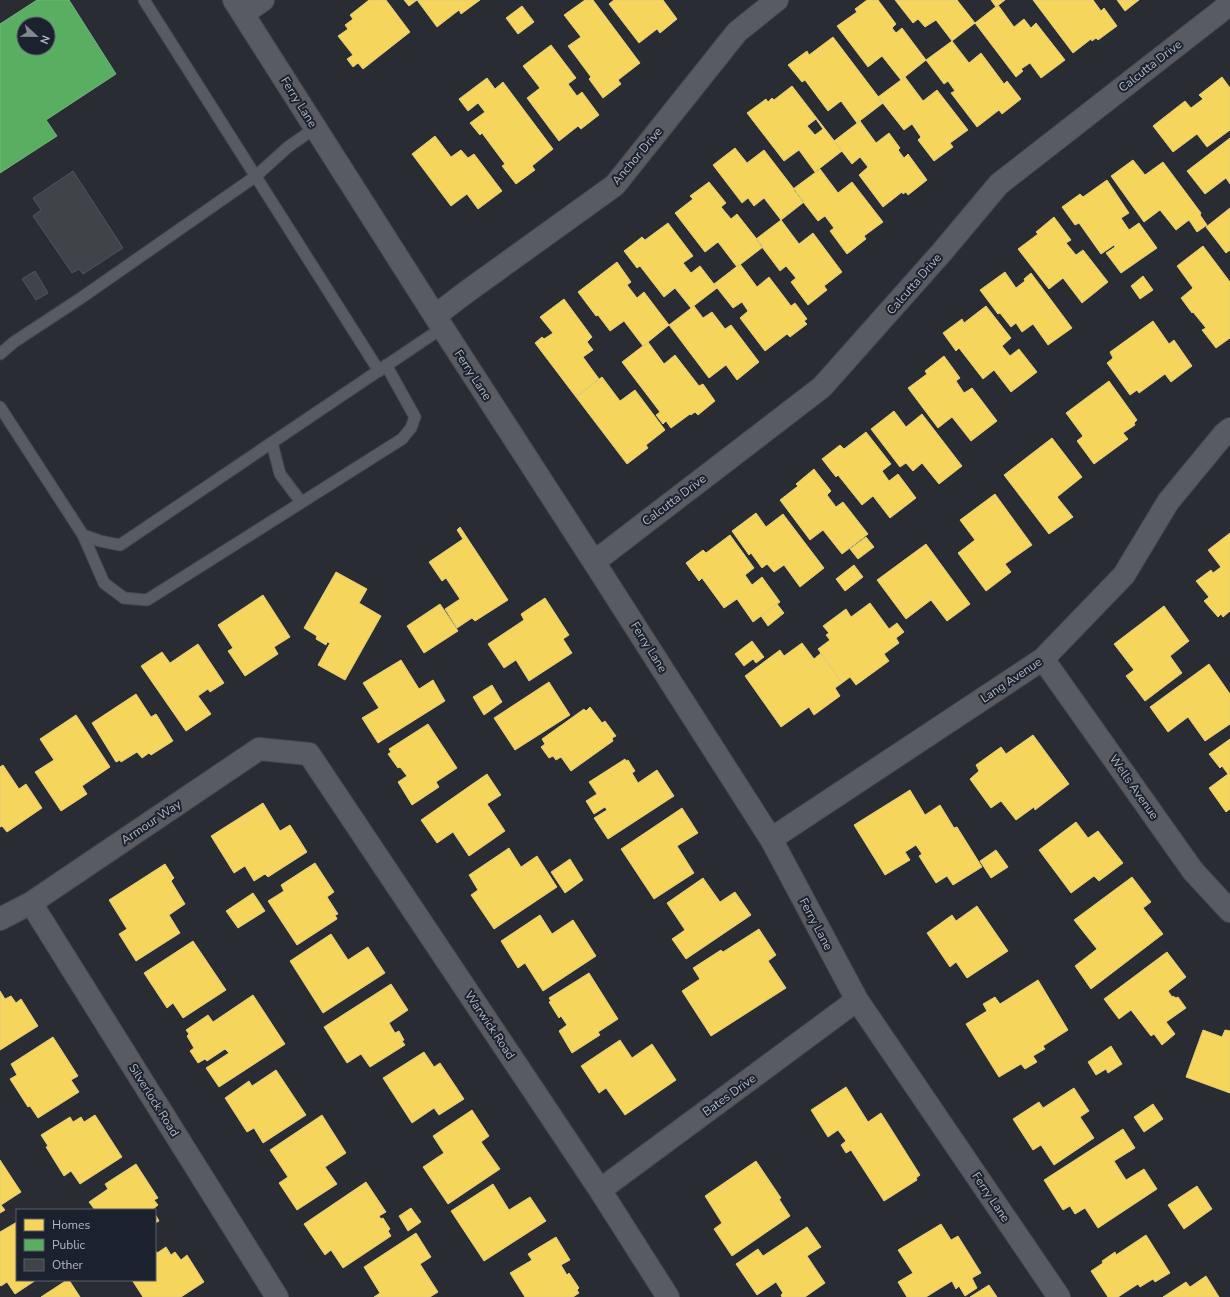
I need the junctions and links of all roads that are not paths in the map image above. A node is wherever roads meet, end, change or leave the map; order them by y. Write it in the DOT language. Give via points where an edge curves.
graph roads {
  1 [pos="144,0"];
  2 [pos="263,0"];
  3 [pos="777,0"];
  4 [pos="1230,4"];
  5 [pos="238,7"];
  6 [pos="315,128"];
  7 [pos="256,176"];
  8 [pos="439,322"];
  9 [pos="0,354"];
  10 [pos="383,368"];
  11 [pos="0,407"];
  12 [pos="1230,429"];
  13 [pos="272,443"];
  14 [pos="301,502"];
  15 [pos="82,535"];
  16 [pos="594,562"];
  17 [pos="1043,659"];
  18 [pos="308,754"];
  19 [pos="771,839"];
  20 [pos="31,903"];
  21 [pos="1230,911"];
  22 [pos="0,919"];
  23 [pos="857,1000"];
  24 [pos="600,1190"];
  25 [pos="277,1297"];
  26 [pos="668,1297"];
  27 [pos="1059,1297"];
  1 -- 7 [label="lane"];
  2 -- 5 [label="street"];
  3 -- 8 [label="street, Anchor Drive" via="737,32 615,185 465,292"];
  4 -- 16 [label="street, Calcutta Drive" via="999,184 822,388"];
  5 -- 6 [label="street, Ferry Lane"];
  6 -- 7 [label="lane"];
  6 -- 8 [label="street, Ferry Lane"];
  7 -- 9 [label="lane"];
  7 -- 10 [label="lane"];
  8 -- 10 [label="lane"];
  8 -- 16 [label="street, Ferry Lane"];
  10 -- 13 [label="lane"];
  10 -- 14 [label="lane" via="415,417 411,428 402,439"];
  11 -- 15 [label="lane"];
  12 -- 17 [label="street, Lang Avenue" via="1168,502 1124,575"];
  13 -- 14 [label="lane" via="280,474"];
  13 -- 15 [label="lane" via="120,545"];
  14 -- 15 [label="lane" via="147,600 124,598 104,583"];
  16 -- 19 [label="street, Ferry Lane"];
  17 -- 19 [label="street, Lang Avenue"];
  17 -- 21 [label="street, Wells Avenue" via="1193,871"];
  18 -- 20 [label="street, Armour Way" via="259,749"];
  18 -- 24 [label="street, Warwick Road"];
  19 -- 23 [label="street, Ferry Lane"];
  20 -- 22 [label="street, Armour Way"];
  20 -- 25 [label="street, Silverlock Road"];
  23 -- 24 [label="street, Bates Drive"];
  23 -- 27 [label="street, Ferry Lane"];
  24 -- 26 [label="street, Warwick Road"];
}
